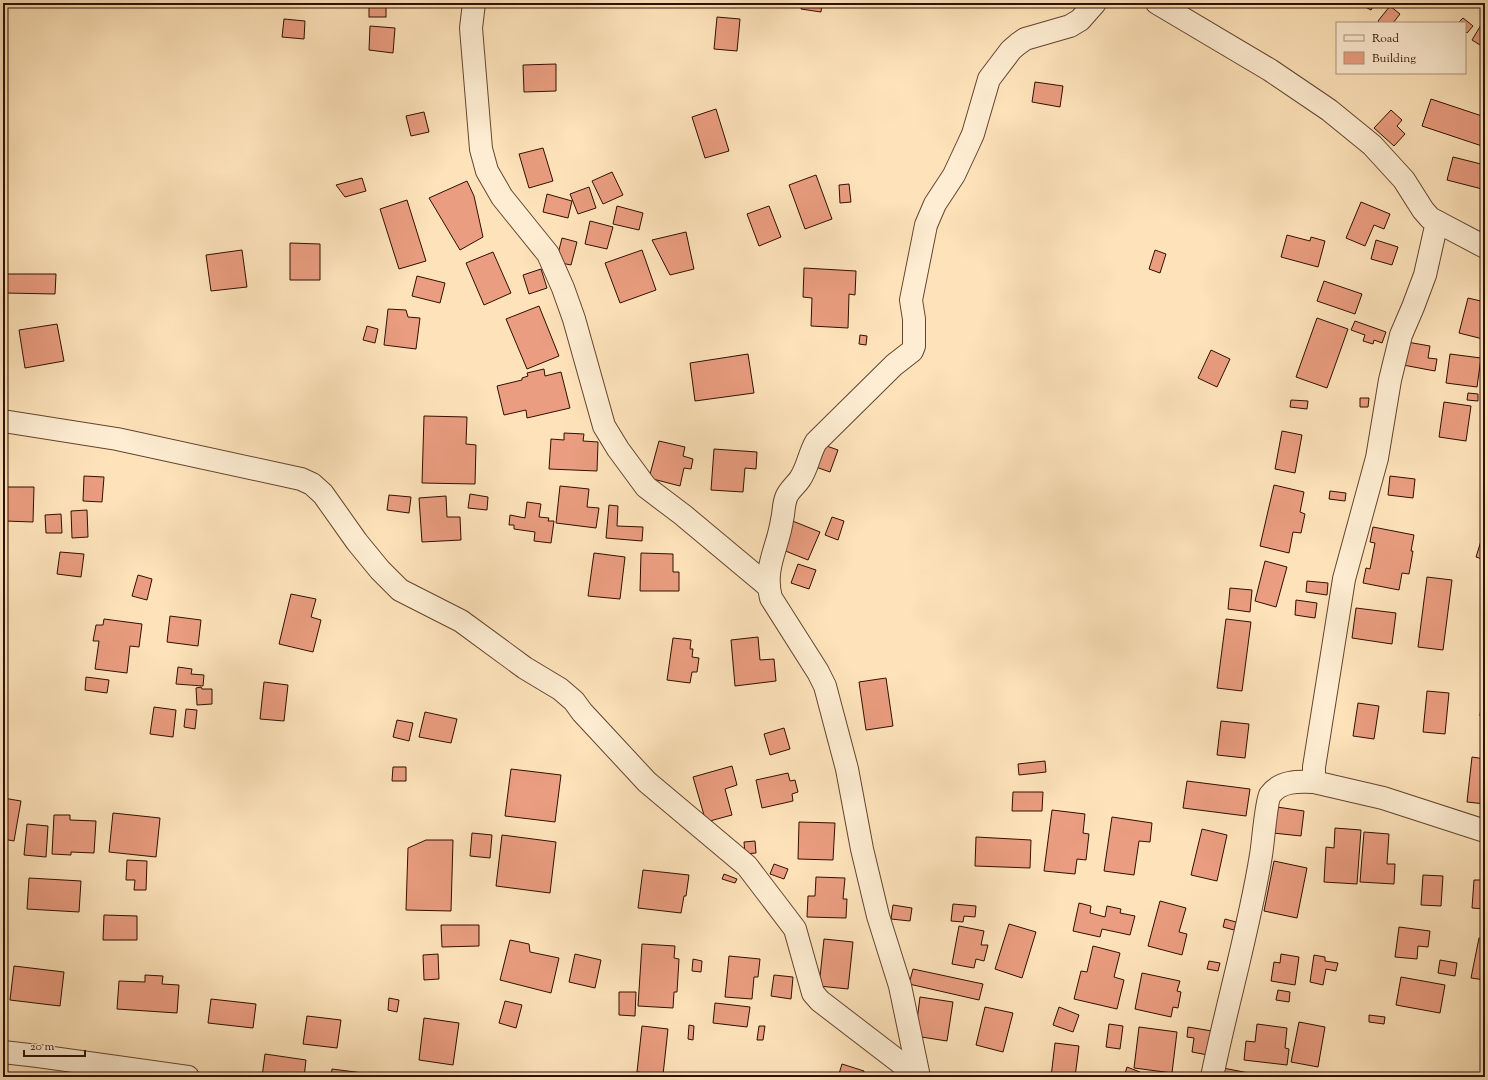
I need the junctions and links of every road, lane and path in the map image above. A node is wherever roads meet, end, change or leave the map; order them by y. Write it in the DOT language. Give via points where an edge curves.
graph roads {
  1 [pos="474,3"];
  2 [pos="1095,3"];
  3 [pos="1157,3"];
  4 [pos="1437,222"];
  5 [pos="1485,247"];
  6 [pos="3,421"];
  7 [pos="768,586"];
  8 [pos="1314,782"];
  9 [pos="1485,831"];
  10 [pos="3,1052"];
  11 [pos="188,1077"];
  12 [pos="919,1077"];
  13 [pos="1212,1077"];
  1 -- 7 [label="street" via="471,28 481,149 487,171 502,197 548,254 574,319 604,426 646,487"];
  2 -- 7 [label="street" via="1080,20 1070,26 1025,39 1018,44 989,79 968,145 926,225 911,300 914,319 912,351 816,442 800,479 786,496"];
  3 -- 4 [label="street" via="1270,70 1328,110 1372,145 1404,180 1423,210"];
  4 -- 5 [label="street"];
  4 -- 8 [label="street" via="1424,275 1401,335 1390,380 1377,458 1344,579 1314,767"];
  6 -- 12 [label="street" via="117,439 301,479 312,484 323,494 380,570 400,590 461,621 525,668 560,689 574,701 647,782 747,866 795,929 813,992 828,1008"];
  7 -- 12 [label="street" via="771,598 825,686 847,768 878,916 900,986"];
  8 -- 9 [label="street" via="1383,798"];
  8 -- 13 [label="street" via="1288,783 1276,787 1269,797 1249,917"];
  10 -- 11 [label="street"];
}
